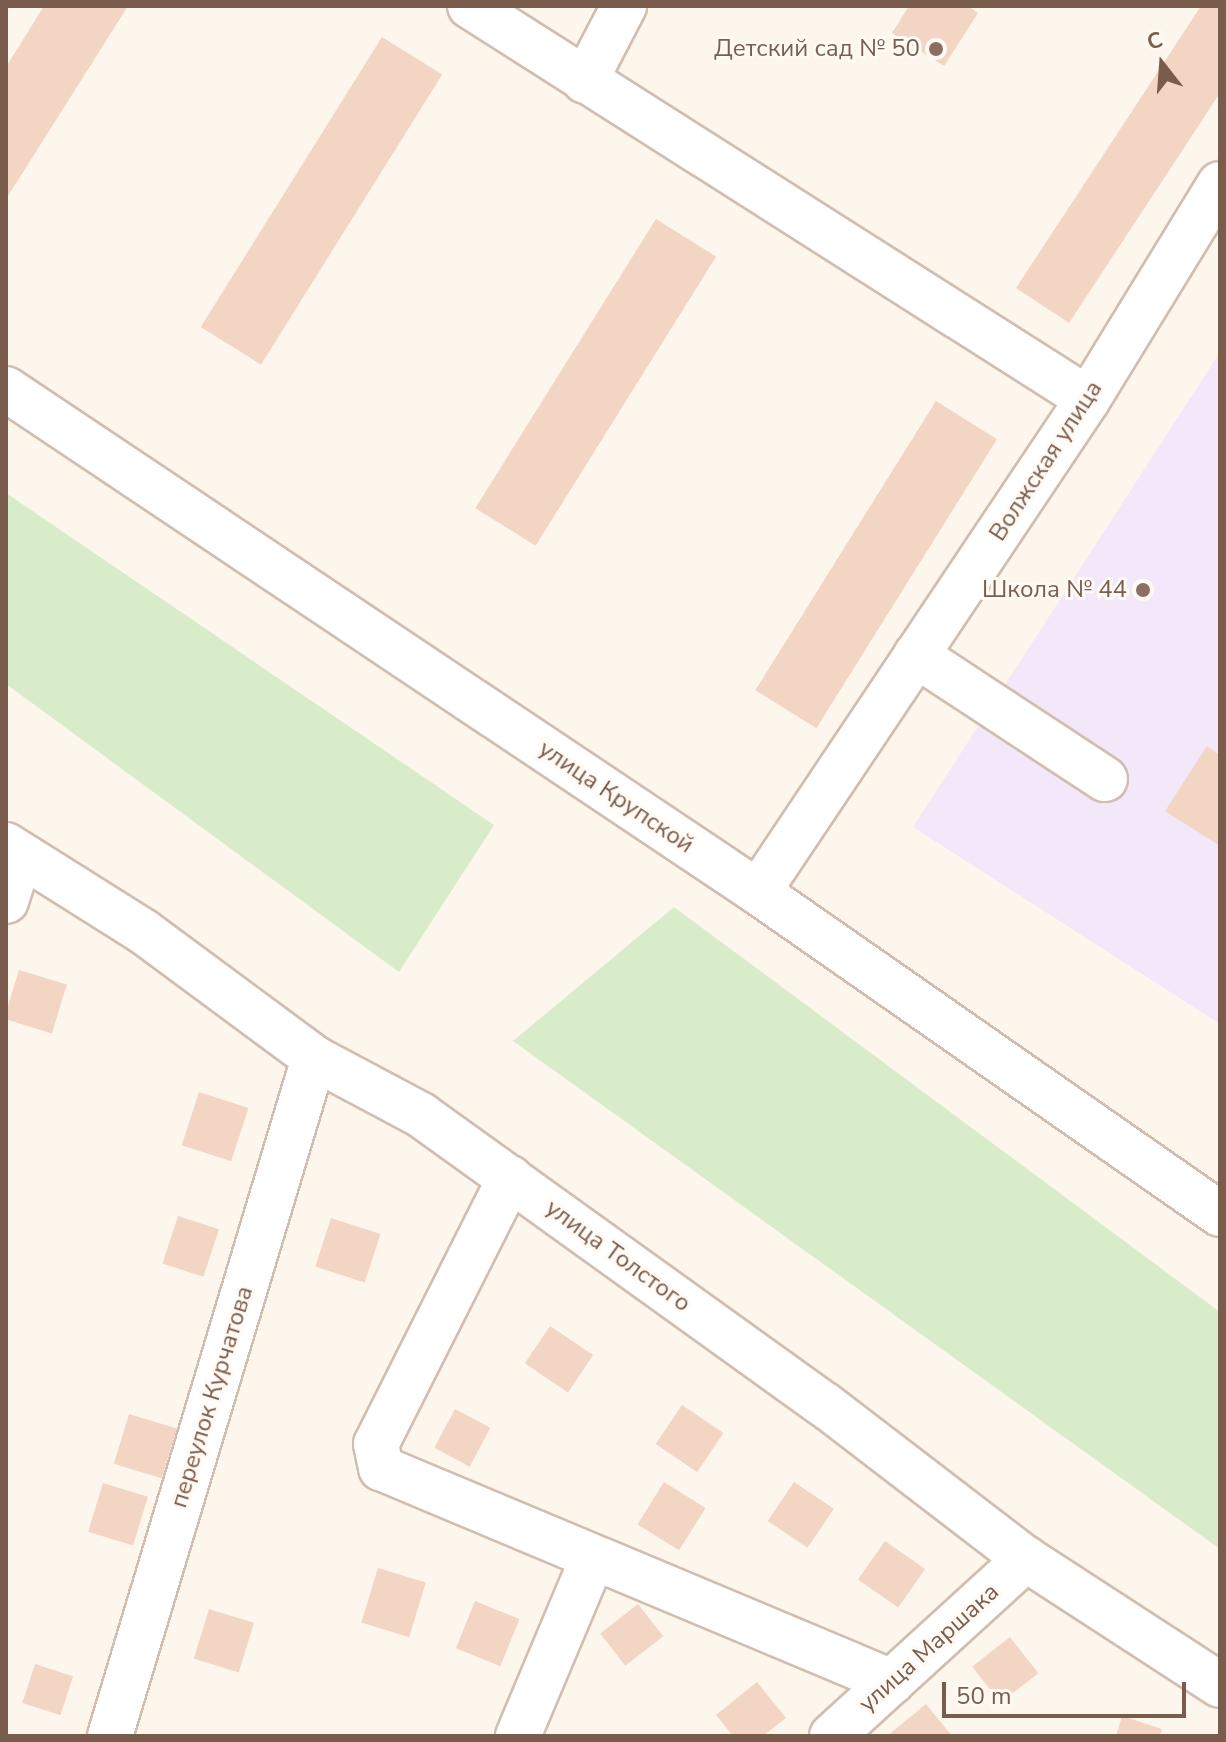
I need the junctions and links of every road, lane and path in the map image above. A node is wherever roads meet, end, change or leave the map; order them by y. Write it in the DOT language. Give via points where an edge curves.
graph roads {
  1 [pos="470,6"];
  2 [pos="624,6"];
  3 [pos="585,81"];
  4 [pos="1220,184"];
  5 [pos="6,389"];
  6 [pos="1088,399"];
  7 [pos="916,655"];
  8 [pos="1105,779"];
  9 [pos="13,851"];
  10 [pos="758,892"];
  11 [pos="6,901"];
  12 [pos="314,1058"];
  13 [pos="510,1178"];
  14 [pos="1220,1214"];
  15 [pos="1026,1559"];
  16 [pos="592,1560"];
  17 [pos="892,1682"];
  18 [pos="1220,1685"];
  19 [pos="110,1736"];
  20 [pos="518,1736"];
  21 [pos="832,1736"];
  1 -- 3 [label="street"];
  2 -- 3 [label="street"];
  3 -- 6 [label="street"];
  4 -- 6 [label="street, Волжская улица"];
  5 -- 10 [label="street, улица Крупской"];
  6 -- 7 [label="street, Волжская улица"];
  7 -- 8 [label="street"];
  7 -- 10 [label="street, Волжская улица"];
  9 -- 11 [label="street"];
  9 -- 12 [label="street, улица Толстого" via="144,932"];
  10 -- 14 [label="street, улица Крупской"];
  12 -- 13 [label="street, улица Толстого" via="421,1115"];
  12 -- 19 [label="street, переулок Курчатова"];
  13 -- 15 [label="street, улица Толстого" via="825,1405"];
  13 -- 16 [label="street" via="376,1444 381,1468"];
  15 -- 17 [label="street, улица Маршака"];
  15 -- 18 [label="street, улица Толстого"];
  16 -- 17 [label="street"];
  16 -- 20 [label="street"];
  17 -- 21 [label="street, улица Маршака"];
}
